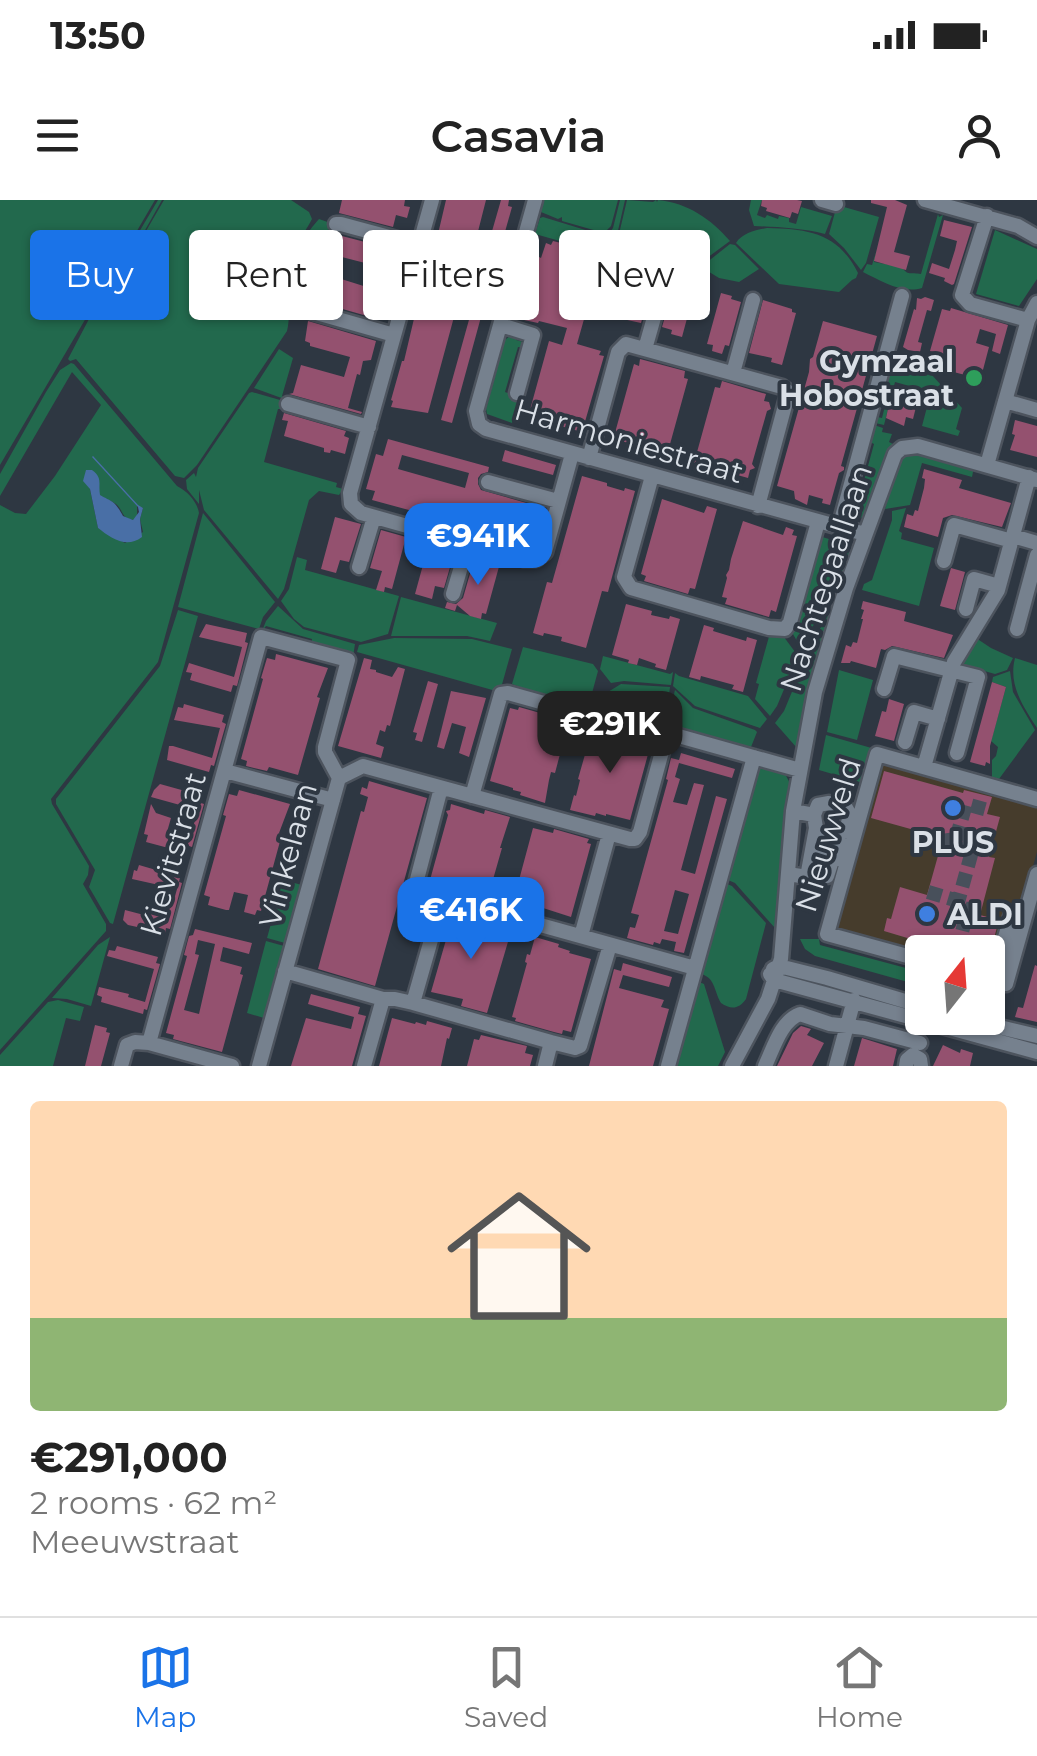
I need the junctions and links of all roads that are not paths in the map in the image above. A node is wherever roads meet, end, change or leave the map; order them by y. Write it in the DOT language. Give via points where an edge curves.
graph roads {
  1 [pos="432,200"];
  2 [pos="535,200"];
  3 [pos="925,200"];
  4 [pos="986,216"];
  5 [pos="336,224"];
  6 [pos="363,230"];
  7 [pos="423,230"];
  8 [pos="1037,238"];
  9 [pos="902,296"];
  10 [pos="753,300"];
  11 [pos="1037,302"];
  12 [pos="340,320"];
  13 [pos="398,320"];
  14 [pos="654,320"];
  15 [pos="1028,320"];
  16 [pos="501,325"];
  17 [pos="394,336"];
  18 [pos="646,349"];
  19 [pos="733,373"];
  20 [pos="517,394"];
  21 [pos="1005,401"];
  22 [pos="288,404"];
  23 [pos="1037,410"];
  24 [pos="369,426"];
  25 [pos="572,454"];
  26 [pos="589,458"];
  27 [pos="986,465"];
  28 [pos="652,476"];
  29 [pos="1033,478"];
  30 [pos="488,482"];
  31 [pos="558,501"];
  32 [pos="758,506"];
  33 [pos="374,517"];
  34 [pos="818,522"];
  35 [pos="839,528"];
  36 [pos="865,534"];
  37 [pos="1012,538"];
  38 [pos="468,543"];
  39 [pos="1037,543"];
  40 [pos="1037,555"];
  41 [pos="944,561"];
  42 [pos="359,568"];
  43 [pos="999,586"];
  44 [pos="453,594"];
  45 [pos="966,609"];
  46 [pos="1017,629"];
  47 [pos="260,636"];
  48 [pos="950,671"];
  49 [pos="884,690"];
  50 [pos="938,719"];
  51 [pos="666,737"];
  52 [pos="905,742"];
  53 [pos="957,753"];
  54 [pos="754,758"];
  55 [pos="924,767"];
  56 [pos="800,770"];
  57 [pos="225,771"];
  58 [pos="339,778"];
  59 [pos="441,788"];
  60 [pos="472,796"];
  61 [pos="1037,799"];
  62 [pos="333,800"];
  63 [pos="794,811"];
  64 [pos="842,825"];
  65 [pos="609,834"];
  66 [pos="827,835"];
  67 [pos="788,874"];
  68 [pos="822,874"];
  69 [pos="1037,874"];
  70 [pos="442,898"];
  71 [pos="835,903"];
  72 [pos="1026,911"];
  73 [pos="581,936"];
  74 [pos="610,945"];
  75 [pos="905,955"];
  76 [pos="695,968"];
  77 [pos="286,972"];
  78 [pos="774,973"];
  79 [pos="1005,984"];
  80 [pos="382,999"];
  81 [pos="854,1000"];
  82 [pos="414,1003"];
  83 [pos="905,1009"];
  84 [pos="905,1010"];
  85 [pos="847,1026"];
  86 [pos="1005,1028"];
  87 [pos="986,1035"];
  88 [pos="1037,1036"];
  89 [pos="551,1042"];
  90 [pos="149,1043"];
  91 [pos="1037,1052"];
  92 [pos="916,1058"];
  93 [pos="122,1066"];
  94 [pos="232,1066"];
  95 [pos="259,1066"];
  96 [pos="364,1066"];
  97 [pos="544,1066"];
  98 [pos="668,1066"];
  99 [pos="732,1066"];
  100 [pos="765,1066"];
  101 [pos="836,1066"];
  1 -- 7 [label="street"];
  2 -- 16 [label="street, Harmoniestraat"];
  3 -- 4 [label="street"];
  4 -- 8 [label="street"];
  4 -- 15 [label="street" via="962,295 970,304"];
  5 -- 6 [label="street"];
  9 -- 35 [label="street"];
  10 -- 19 [label="street"];
  11 -- 15 [label="street"];
  12 -- 17 [label="street"];
  13 -- 17 [label="street"];
  14 -- 18 [label="street"];
  15 -- 21 [label="street"];
  16 -- 20 [label="street, Harmoniestraat" via="534,335"];
  16 -- 25 [label="street, Harmoniestraat" via="476,411 480,424"];
  17 -- 24 [label="street"];
  18 -- 19 [label="street"];
  18 -- 26 [label="street" via="622,345 618,352"];
  19 -- 32 [label="street" via="787,391"];
  21 -- 23 [label="street"];
  21 -- 27 [label="street"];
  22 -- 24 [label="street"];
  24 -- 33 [label="street" via="350,500"];
  25 -- 26 [label="street, Harmoniestraat"];
  25 -- 31 [label="street"];
  26 -- 28 [label="street, Harmoniestraat"];
  27 -- 29 [label="street"];
  27 -- 36 [label="street, Nachtegaallaan" via="918,446 902,448"];
  28 -- 32 [label="street, Harmoniestraat"];
  28 -- 34 [label="street" via="626,584 768,628 790,622"];
  29 -- 37 [label="street"];
  30 -- 31 [label="street"];
  31 -- 38 [label="street" via="541,556 524,559"];
  32 -- 34 [label="street, Harmoniestraat"];
  33 -- 38 [label="street"];
  33 -- 42 [label="street"];
  34 -- 35 [label="street, Harmoniestraat"];
  35 -- 36 [label="street, Harmoniestraat"];
  36 -- 56 [label="street, Nachtegaallaan" via="828,645"];
  37 -- 39 [label="street"];
  37 -- 41 [label="street" via="954,525"];
  37 -- 43 [label="street"];
  38 -- 44 [label="street"];
  40 -- 46 [label="street"];
  43 -- 45 [label="street" via="974,579"];
  43 -- 48 [label="street"];
  47 -- 57 [label="street, Kievitstraat"];
  47 -- 58 [label="street, Vinkelaan" via="348,660 324,752"];
  48 -- 49 [label="street" via="894,656"];
  48 -- 50 [label="street"];
  48 -- 53 [label="street" via="978,677"];
  50 -- 52 [label="street" via="914,712"];
  50 -- 55 [label="street"];
  51 -- 54 [label="street"];
  51 -- 60 [label="street" via="501,694"];
  51 -- 65 [label="street" via="638,836"];
  54 -- 56 [label="street"];
  54 -- 76 [label="street"];
  55 -- 61 [label="street, Nieuwveld"];
  55 -- 71 [label="street, Nieuwveld" via="877,754"];
  56 -- 63 [label="street, Nachtegaallaan"];
  57 -- 62 [label="street"];
  57 -- 90 [label="street, Kievitstraat"];
  58 -- 59 [label="street" via="364,766"];
  58 -- 62 [label="street, Vinkelaan"];
  59 -- 60 [label="street"];
  59 -- 70 [label="street" via="415,887"];
  60 -- 65 [label="street"];
  62 -- 77 [label="street, Vinkelaan"];
  63 -- 66 [label="street"];
  63 -- 67 [label="street, Nachtegaallaan"];
  64 -- 66 [label="street" via="843,817 821,812"];
  65 -- 73 [label="street"];
  66 -- 68 [label="street"];
  66 -- 68 [label="street"];
  67 -- 68 [label="street"];
  67 -- 78 [label="street, Nachtegaallaan" via="784,948"];
  68 -- 71 [label="street"];
  69 -- 72 [label="street"];
  70 -- 73 [label="street"];
  70 -- 82 [label="street"];
  71 -- 75 [label="street, Nieuwveld" via="826,934"];
  72 -- 79 [label="street"];
  73 -- 74 [label="street"];
  74 -- 76 [label="street"];
  74 -- 89 [label="street" via="580,1046"];
  76 -- 98 [label="street"];
  77 -- 80 [label="street"];
  77 -- 95 [label="street, Vinkelaan"];
  78 -- 81 [label="street"];
  78 -- 83 [label="street"];
  78 -- 99 [label="street, Nachtegaallaan" via="768,999"];
  80 -- 82 [label="street"];
  80 -- 96 [label="street"];
  81 -- 84 [label="street"];
  81 -- 85 [label="street"];
  82 -- 89 [label="street"];
  85 -- 92 [label="street" via="864,1028"];
  85 -- 100 [label="street" via="795,1014"];
  85 -- 101 [label="street"];
  86 -- 88 [label="street"];
  87 -- 91 [label="street"];
  89 -- 97 [label="street"];
  90 -- 93 [label="street" via="128,1045"];
  90 -- 94 [label="street"];
}
